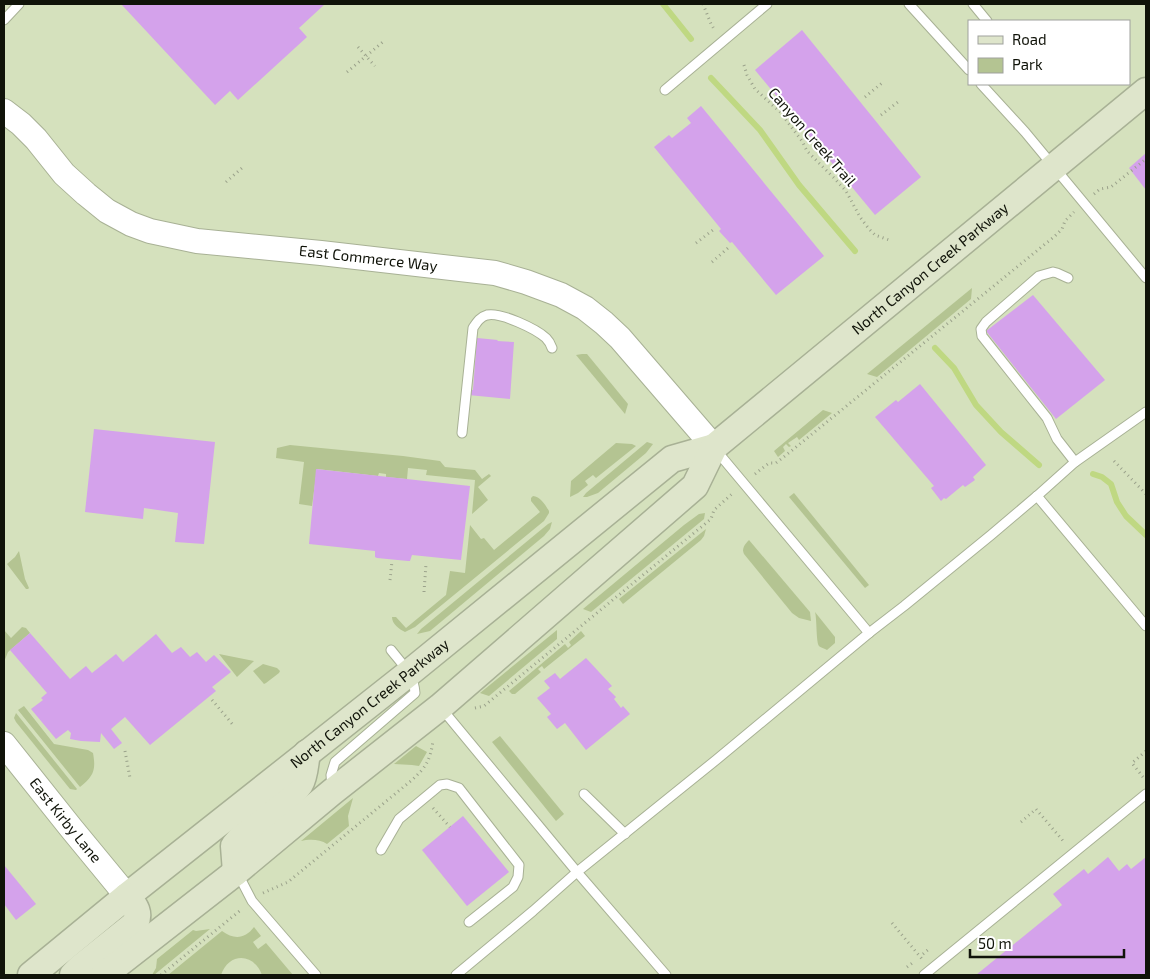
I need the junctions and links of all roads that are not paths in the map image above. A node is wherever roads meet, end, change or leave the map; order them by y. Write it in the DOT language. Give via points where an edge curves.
graph roads {
  1 [pos="20,4"];
  2 [pos="767,4"];
  3 [pos="909,4"];
  4 [pos="973,4"];
  5 [pos="4,20"];
  6 [pos="987,20"];
  7 [pos="968,69"];
  8 [pos="982,85"];
  9 [pos="665,90"];
  10 [pos="1146,91"];
  11 [pos="4,111"];
  12 [pos="1053,167"];
  13 [pos="1068,278"];
  14 [pos="1146,278"];
  15 [pos="552,348"];
  16 [pos="1146,412"];
  17 [pos="462,433"];
  18 [pos="714,447"];
  19 [pos="1074,462"];
  20 [pos="1037,496"];
  21 [pos="1146,626"];
  22 [pos="869,633"];
  23 [pos="391,650"];
  24 [pos="409,673"];
  25 [pos="440,707"];
  26 [pos="4,744"];
  27 [pos="307,753"];
  28 [pos="332,792"];
  29 [pos="584,794"];
  30 [pos="1146,794"];
  31 [pos="625,834"];
  32 [pos="381,850"];
  33 [pos="236,872"];
  34 [pos="576,872"];
  35 [pos="127,896"];
  36 [pos="469,922"];
  37 [pos="31,975"];
  38 [pos="73,975"];
  39 [pos="104,975"];
  40 [pos="316,975"];
  41 [pos="456,975"];
  42 [pos="666,975"];
  43 [pos="924,975"];
  1 -- 5 [label="lane"];
  2 -- 9 [label="lane"];
  3 -- 7 [label="lane"];
  4 -- 6 [label="lane"];
  8 -- 12 [label="lane"];
  10 -- 12 [label="main road, North Canyon Creek Parkway"];
  11 -- 18 [label="street, East Commerce Way" via="36,139 64,174 86,194 108,211 150,231 197,241 496,274 561,295 585,308 620,338"];
  12 -- 14 [label="lane"];
  12 -- 18 [label="main road, North Canyon Creek Parkway"];
  13 -- 19 [label="lane" via="1053,272 1039,276 981,329 982,336 1048,418 1057,439"];
  15 -- 17 [label="lane" via="546,338 510,319 488,315 478,320 473,328"];
  16 -- 19 [label="lane"];
  18 -- 22 [label="lane"];
  18 -- 24 [label="main road, North Canyon Creek Parkway" via="672,459"];
  18 -- 25 [label="main road, North Canyon Creek Parkway" via="695,486"];
  19 -- 20 [label="lane"];
  20 -- 21 [label="lane"];
  20 -- 22 [label="lane"];
  22 -- 31 [label="lane"];
  23 -- 24 [label="lane"];
  24 -- 27 [label="main road, North Canyon Creek Parkway"];
  24 -- 28 [label="lane" via="415,693 335,762 331,775"];
  25 -- 28 [label="main road, North Canyon Creek Parkway"];
  25 -- 34 [label="lane"];
  26 -- 35 [label="street, East Kirby Lane"];
  27 -- 33 [label="main road" via="300,783 234,846"];
  27 -- 35 [label="main road, North Canyon Creek Parkway"];
  28 -- 33 [label="main road, North Canyon Creek Parkway"];
  29 -- 31 [label="lane"];
  30 -- 43 [label="lane"];
  31 -- 34 [label="lane"];
  32 -- 36 [label="lane" via="399,820 440,785 459,788 519,865 513,887"];
  33 -- 39 [label="main road, North Canyon Creek Parkway"];
  33 -- 40 [label="lane" via="252,901"];
  34 -- 41 [label="lane"];
  34 -- 42 [label="lane"];
  35 -- 37 [label="main road, North Canyon Creek Parkway"];
  35 -- 38 [label="main road" via="137,908 135,924"];
}
